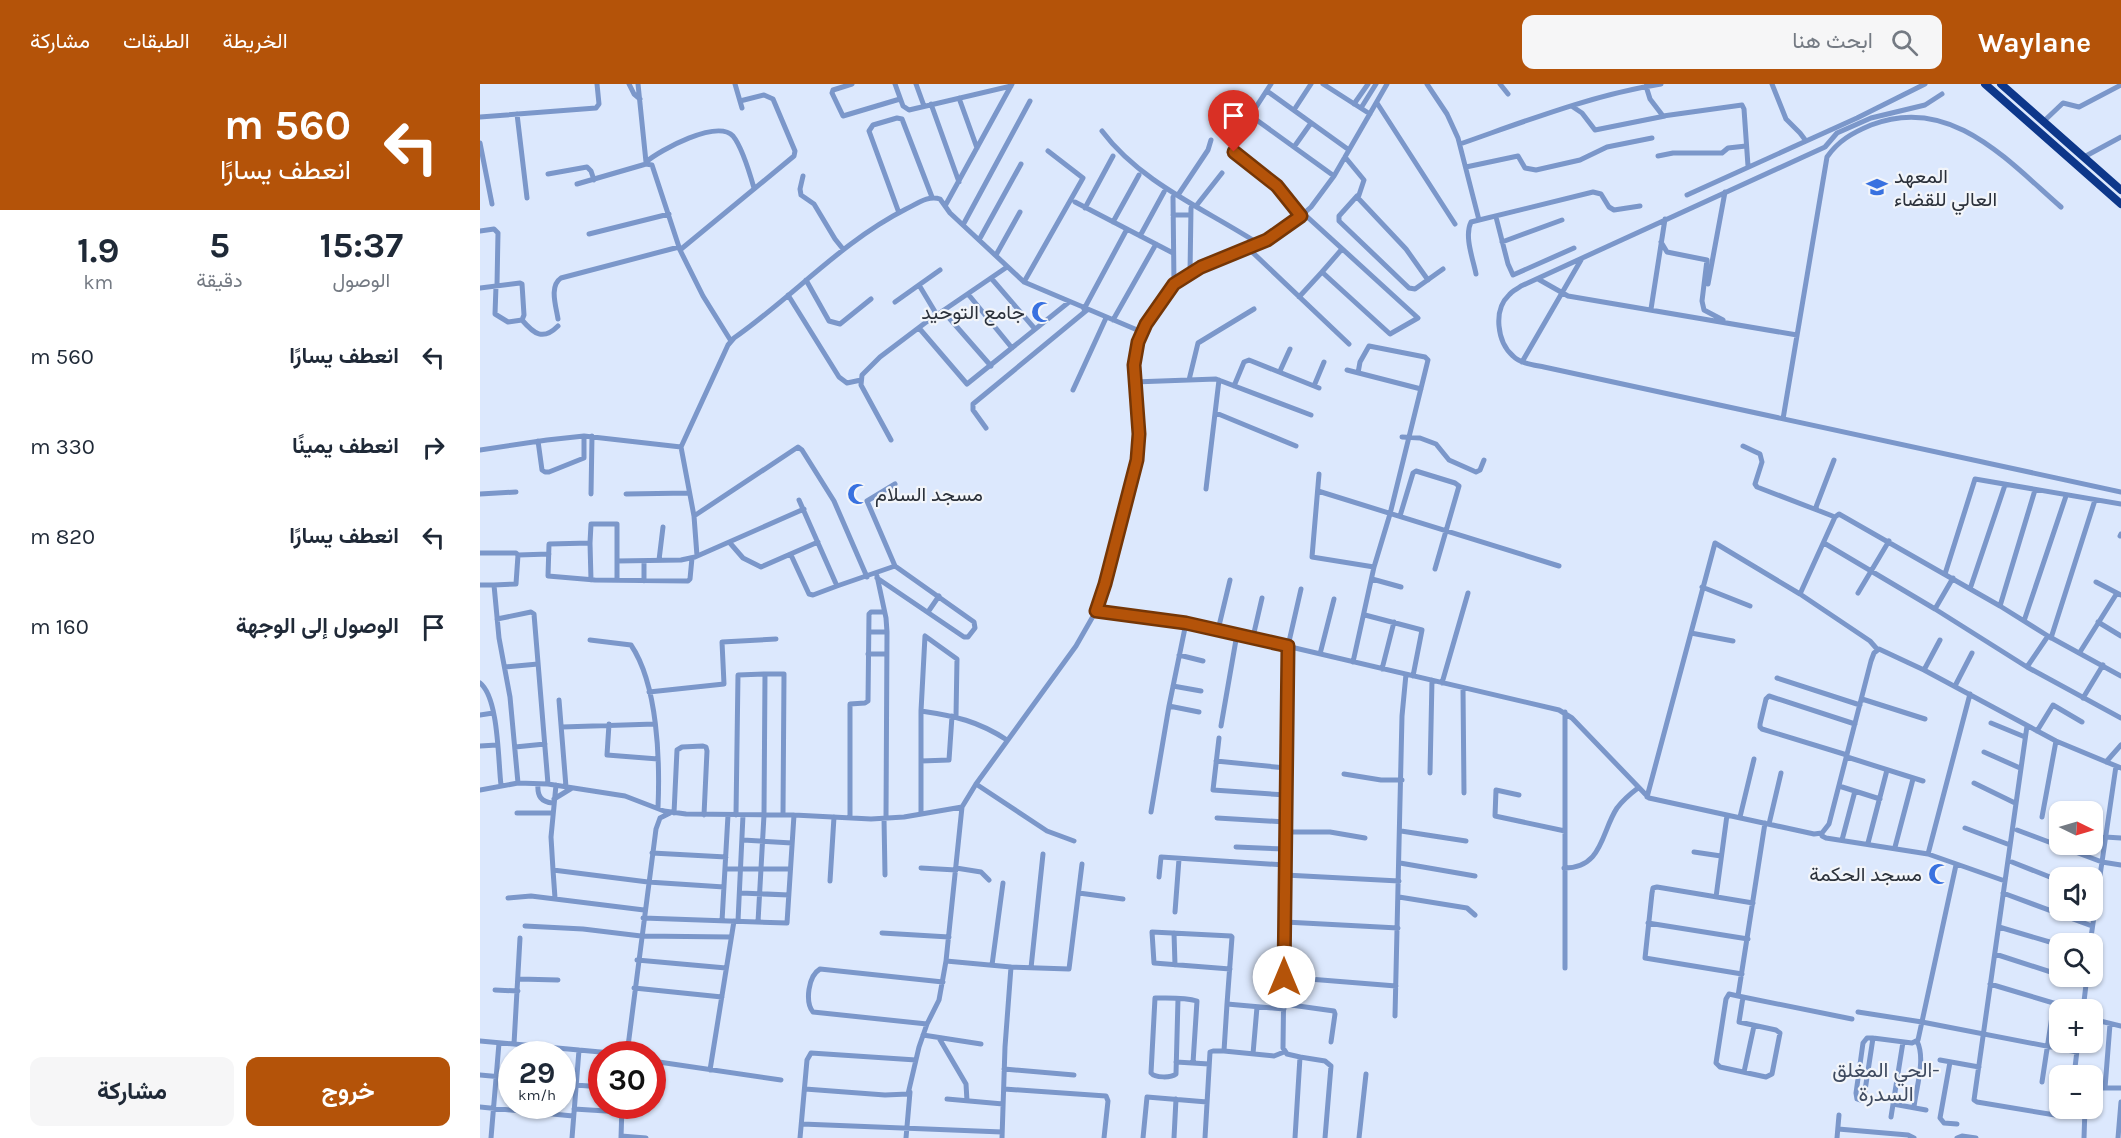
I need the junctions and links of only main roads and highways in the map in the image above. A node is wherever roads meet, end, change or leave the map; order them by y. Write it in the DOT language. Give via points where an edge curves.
graph roads {
  1 [pos="1985,84"];
  2 [pos="2001,84"];
  3 [pos="2121,190"];
  4 [pos="2121,204"];
  1 -- 4 [label="highway"];
  2 -- 3 [label="highway"];
}
